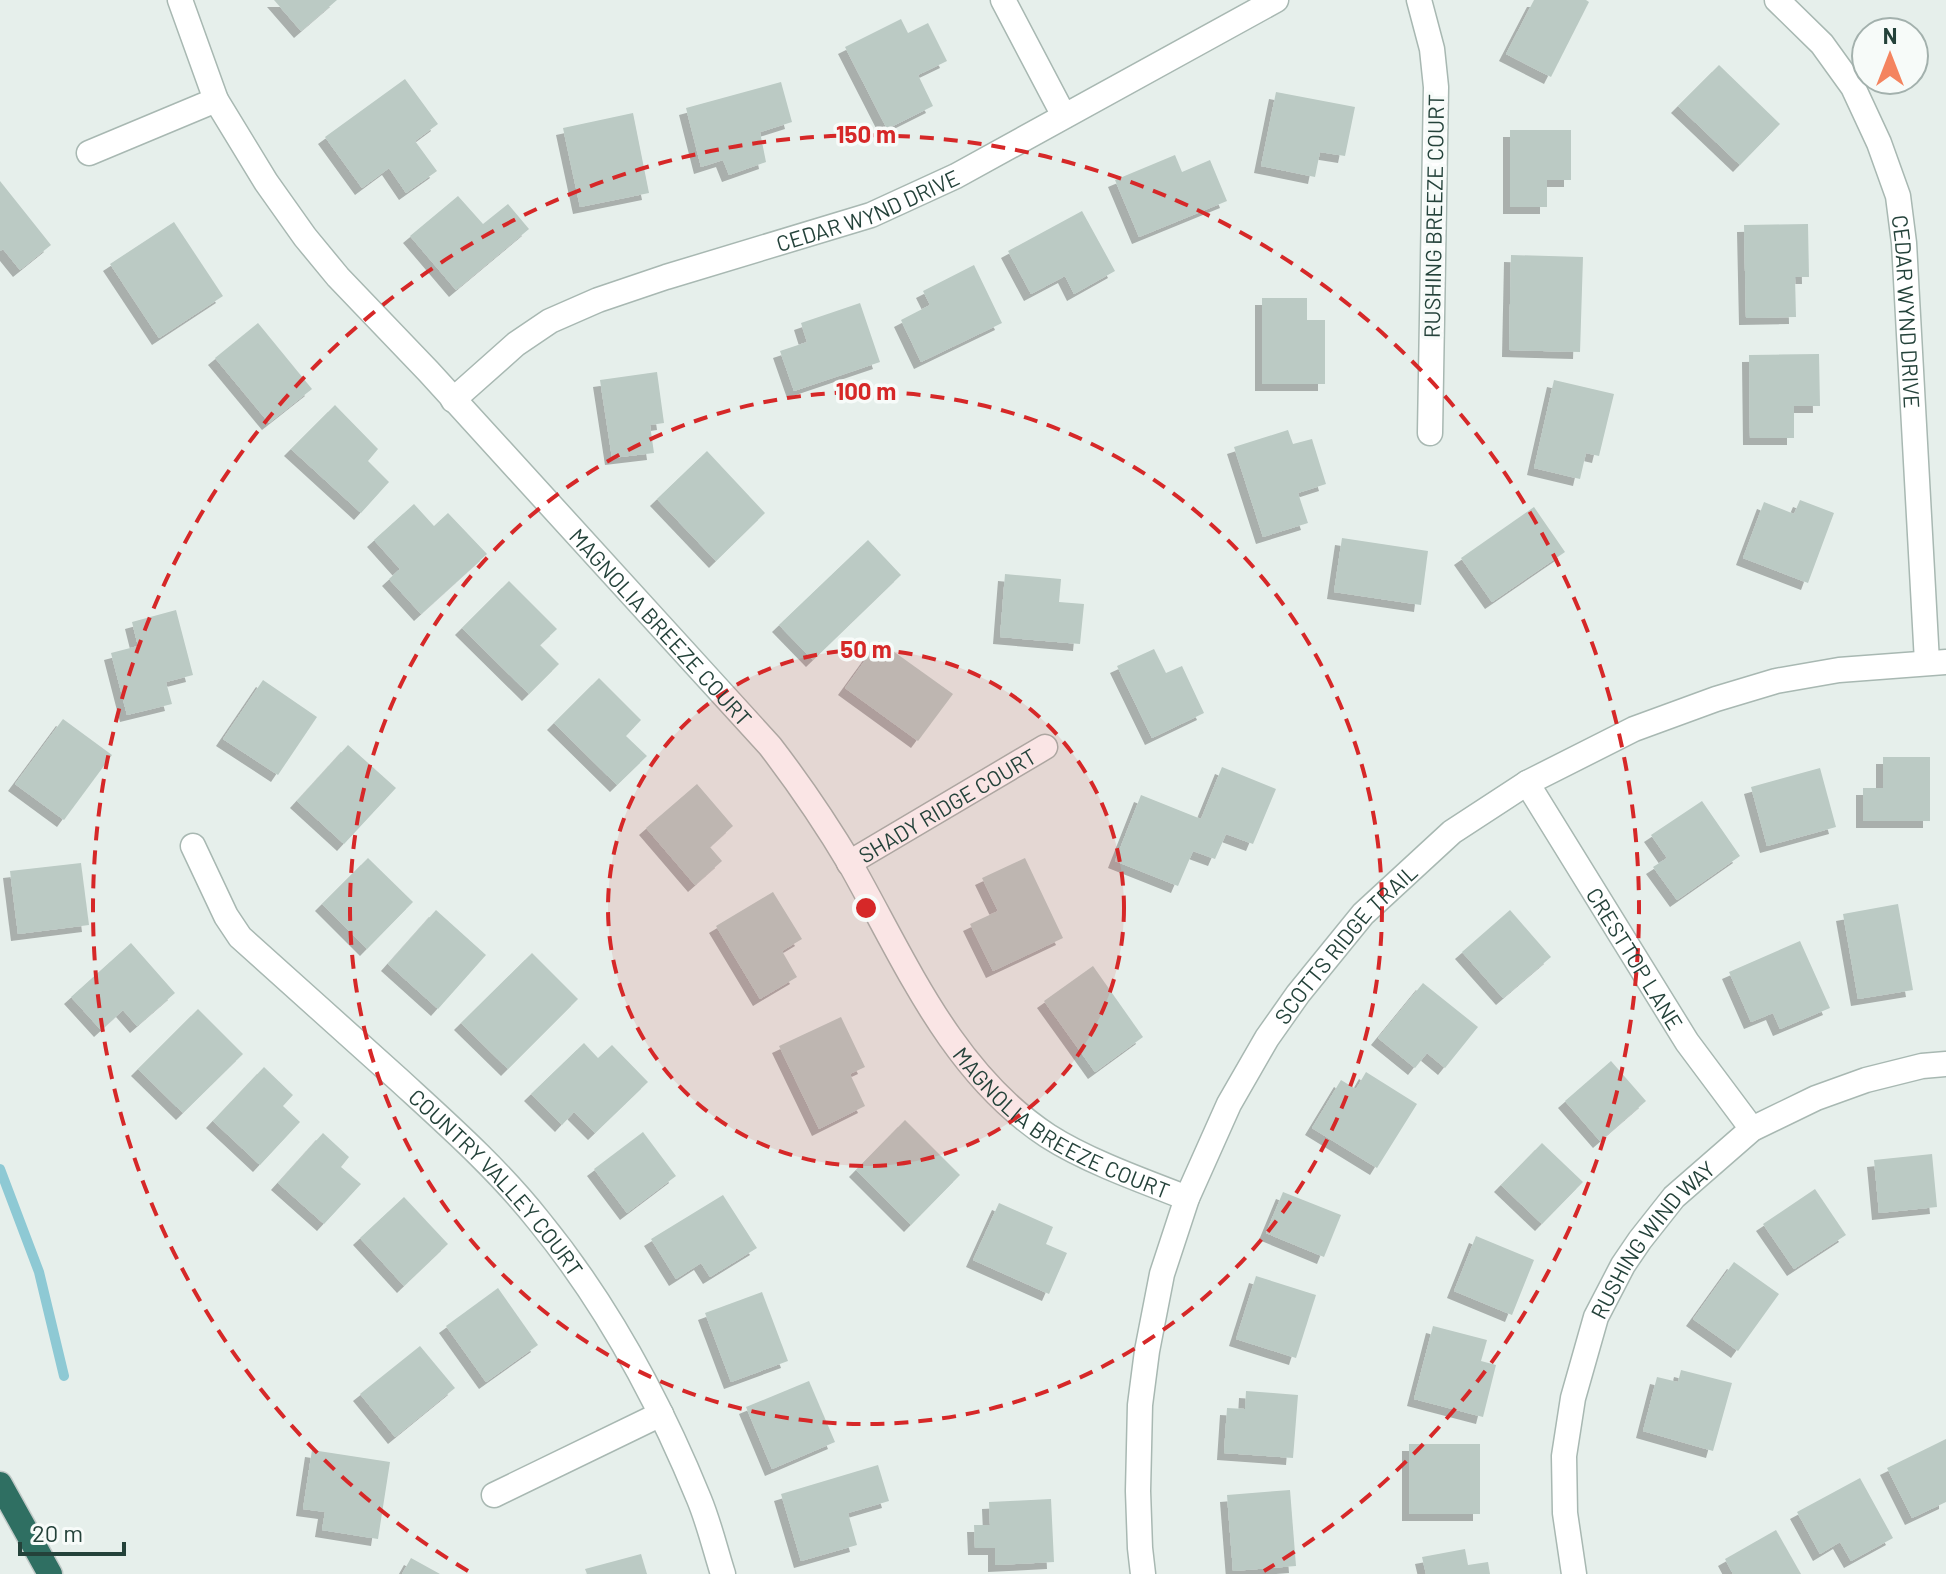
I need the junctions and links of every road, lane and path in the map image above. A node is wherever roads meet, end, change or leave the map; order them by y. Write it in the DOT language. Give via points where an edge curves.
graph roads {
  1 [pos="180,0"];
  2 [pos="1003,0"];
  3 [pos="1276,0"];
  4 [pos="1419,0"];
  5 [pos="1777,0"];
  6 [pos="216,100"];
  7 [pos="1064,116"];
  8 [pos="89,153"];
  9 [pos="453,400"];
  10 [pos="1430,433"];
  11 [pos="1936,662"];
  12 [pos="1045,747"];
  13 [pos="1527,783"];
  14 [pos="193,846"];
  15 [pos="849,863"];
  16 [pos="1946,1064"];
  17 [pos="1752,1129"];
  18 [pos="1187,1198"];
  19 [pos="661,1414"];
  20 [pos="0,1484"];
  21 [pos="494,1495"];
  22 [pos="50,1574"];
  23 [pos="723,1574"];
  24 [pos="1143,1574"];
  25 [pos="1574,1574"];
  1 -- 6 [label="street, MAGNOLIA BREEZE COURT"];
  2 -- 7 [label="street"];
  3 -- 7 [label="street, CEDAR WYND DRIVE"];
  4 -- 10 [label="street, RUSHING BREEZE COURT" via="1436,87"];
  5 -- 11 [label="street, CEDAR WYND DRIVE" via="1822,44 1853,87 1898,196"];
  6 -- 8 [label="street"];
  6 -- 9 [label="street, MAGNOLIA BREEZE COURT" via="305,237"];
  7 -- 9 [label="street, CEDAR WYND DRIVE" via="956,176 871,215 666,277 550,321"];
  9 -- 15 [label="street, MAGNOLIA BREEZE COURT" via="770,746"];
  11 -- 13 [label="street, SCOTTS RIDGE TRAIL" via="1839,670 1731,694 1634,729"];
  12 -- 15 [label="street, SHADY RIDGE COURT"];
  13 -- 17 [label="street, CRESTTOP LANE" via="1687,1042"];
  13 -- 18 [label="street, SCOTTS RIDGE TRAIL" via="1452,832 1363,914 1267,1038 1229,1104"];
  14 -- 19 [label="street, COUNTRY VALLEY COURT" via="240,937 437,1115 539,1220 593,1296"];
  15 -- 18 [label="street, MAGNOLIA BREEZE COURT" via="926,999 992,1090 1049,1136"];
  16 -- 17 [label="street, RUSHING WIND WAY" via="1866,1080"];
  17 -- 25 [label="street, RUSHING WIND WAY" via="1674,1197 1623,1265 1596,1317 1573,1398 1564,1456"];
  18 -- 24 [label="street, SCOTTS RIDGE TRAIL" via="1162,1274 1140,1405"];
  19 -- 21 [label="street"];
  19 -- 23 [label="street, COUNTRY VALLEY COURT" via="700,1501"];
  20 -- 22 [label="highway"];
}
